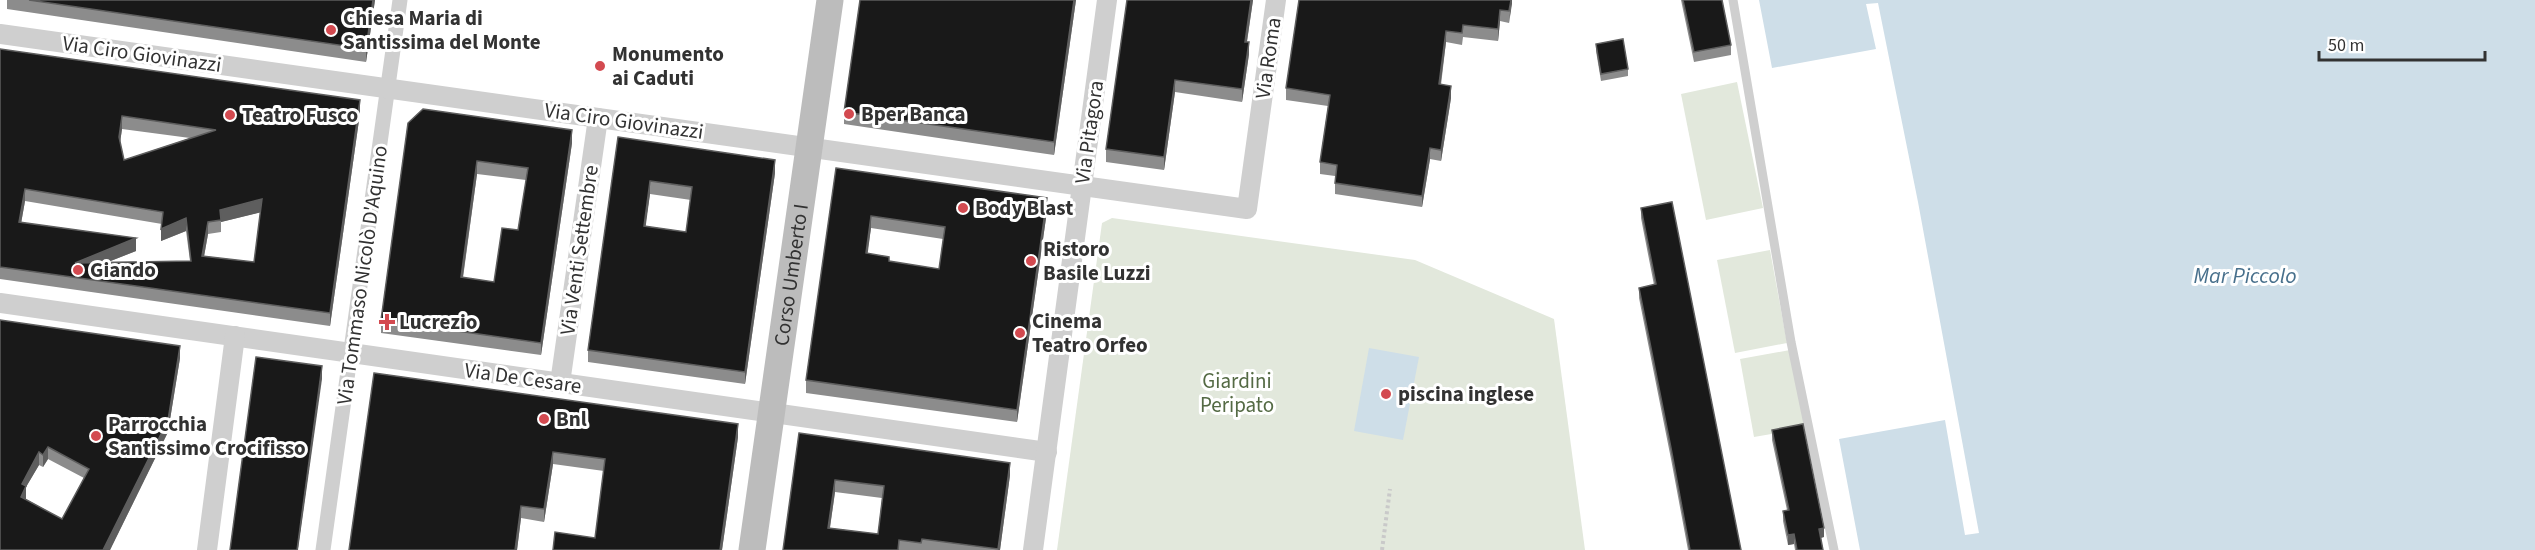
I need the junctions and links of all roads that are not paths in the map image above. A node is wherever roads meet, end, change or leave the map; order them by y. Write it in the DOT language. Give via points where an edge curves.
graph roads {
  1 [pos="400,0"];
  2 [pos="830,0"];
  3 [pos="1107,0"];
  4 [pos="1276,0"];
  5 [pos="1733,0"];
  6 [pos="0,34"];
  7 [pos="388,88"];
  8 [pos="598,118"];
  9 [pos="809,147"];
  10 [pos="1082,186"];
  11 [pos="1247,209"];
  12 [pos="0,303"];
  13 [pos="235,336"];
  14 [pos="351,353"];
  15 [pos="560,383"];
  16 [pos="772,413"];
  17 [pos="1047,452"];
  18 [pos="207,550"];
  19 [pos="323,550"];
  20 [pos="753,550"];
  21 [pos="1033,550"];
  22 [pos="1834,550"];
  1 -- 7 [label="street, Via Tommaso Nicolò D'Aquino"];
  2 -- 9 [label="main road, Corso Umberto I"];
  3 -- 10 [label="street, Via Pitagora"];
  4 -- 11 [label="street, Via Roma"];
  5 -- 22 [label="lane" via="1791,342"];
  6 -- 7 [label="street, Via Ciro Giovinazzi"];
  7 -- 8 [label="street, Via Ciro Giovinazzi"];
  7 -- 14 [label="street, Via Tommaso Nicolò D'Aquino"];
  8 -- 9 [label="street, Via Ciro Giovinazzi"];
  8 -- 15 [label="street, Via Venti Settembre"];
  9 -- 10 [label="street, Via Ciro Giovinazzi"];
  9 -- 16 [label="main road, Corso Umberto I"];
  10 -- 11 [label="street, Via Ciro Giovinazzi"];
  10 -- 17 [label="street, Via Pitagora"];
  12 -- 13 [label="street, Via De Cesare"];
  13 -- 14 [label="street, Via De Cesare"];
  13 -- 18 [label="street"];
  14 -- 15 [label="street, Via De Cesare"];
  14 -- 19 [label="street, Via Tommaso Nicolò D'Aquino"];
  15 -- 16 [label="street, Via De Cesare"];
  16 -- 17 [label="street, Via De Cesare"];
  16 -- 20 [label="main road, Corso Umberto I"];
  17 -- 21 [label="street, Via Pitagora"];
}
